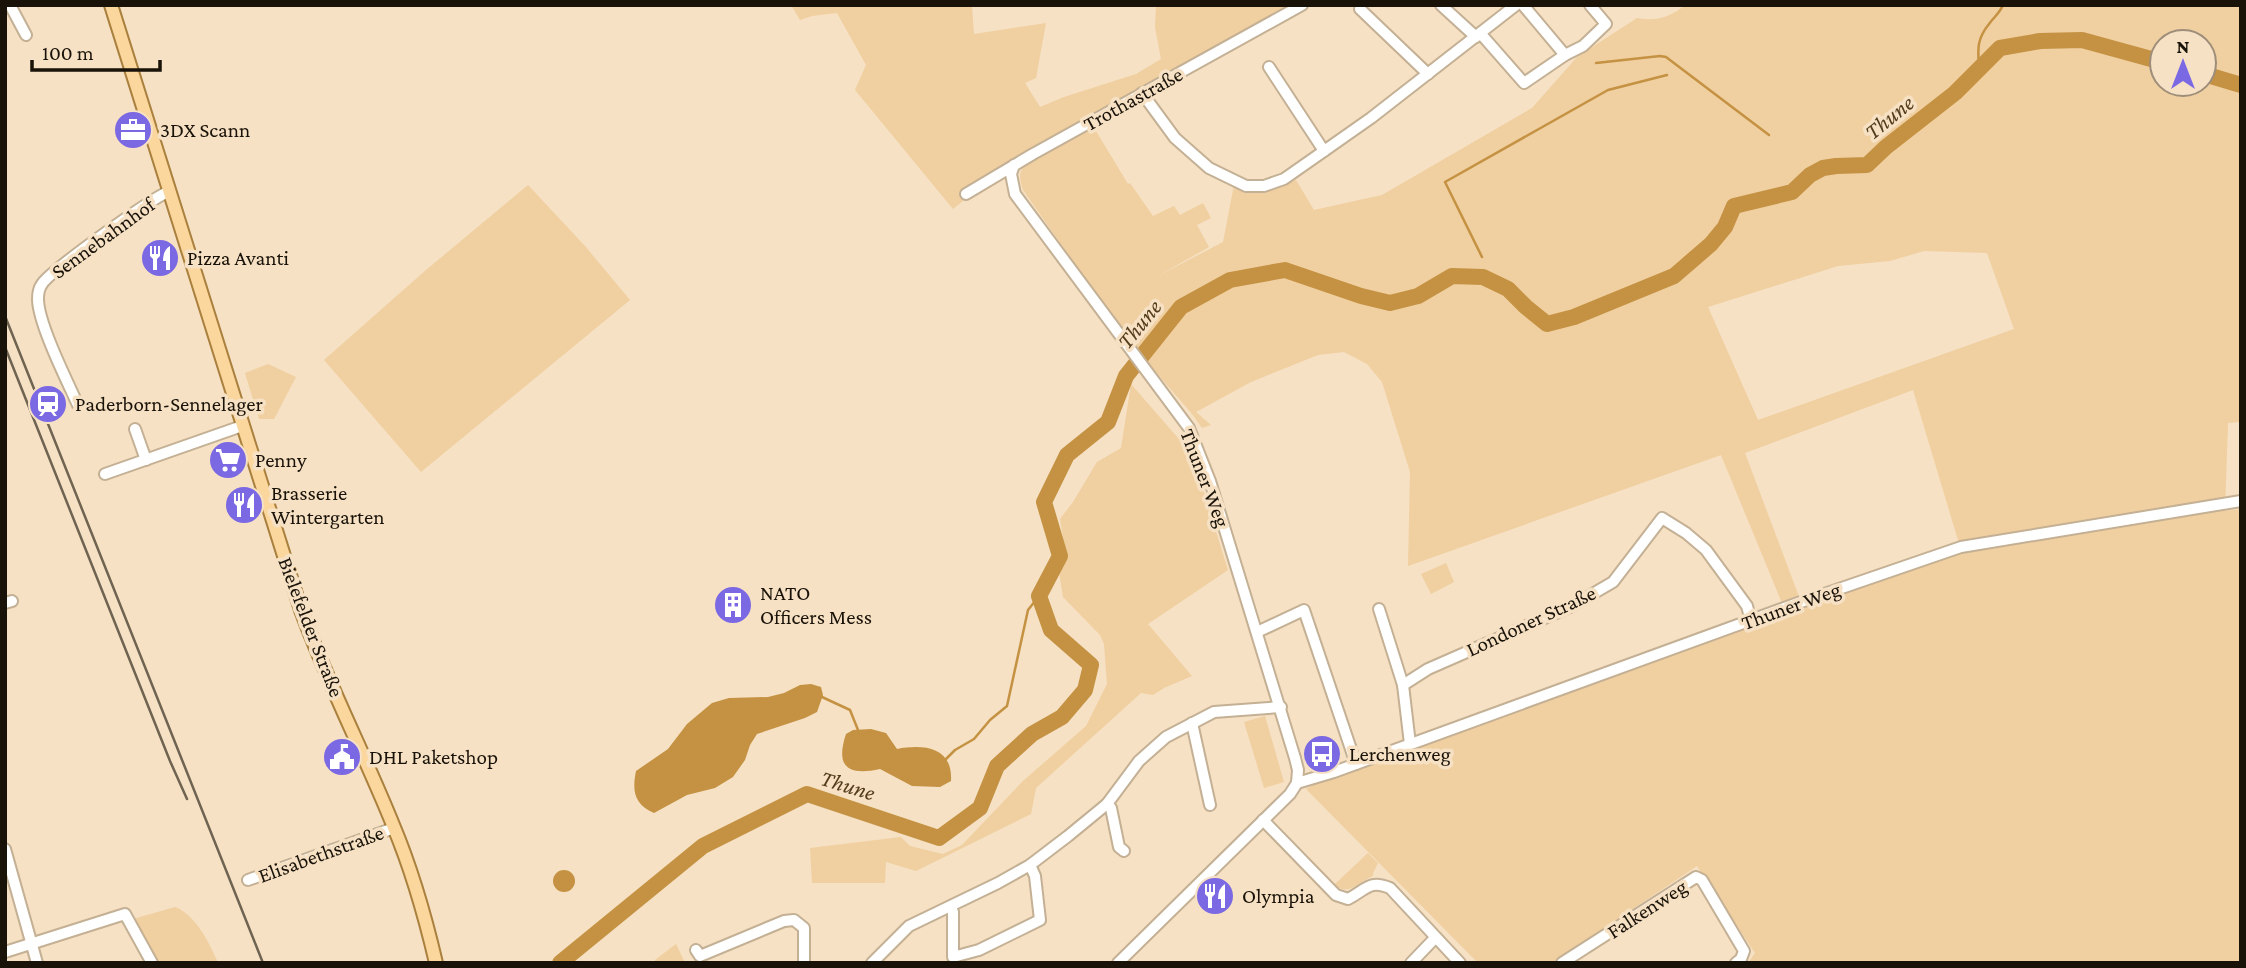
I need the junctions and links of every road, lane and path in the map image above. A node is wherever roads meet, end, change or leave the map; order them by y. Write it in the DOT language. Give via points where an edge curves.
graph roads {
  1 [pos="10,5"];
  2 [pos="111,5"];
  3 [pos="1302,5"];
  4 [pos="1441,5"];
  5 [pos="1516,5"];
  6 [pos="1523,5"];
  7 [pos="1590,5"];
  8 [pos="1360,9"];
  9 [pos="26,35"];
  10 [pos="1478,36"];
  11 [pos="1565,55"];
  12 [pos="1269,67"];
  13 [pos="1428,74"];
  14 [pos="1142,93"];
  15 [pos="1324,151"];
  16 [pos="1014,165"];
  17 [pos="168,192"];
  18 [pos="966,194"];
  19 [pos="78,405"];
  20 [pos="242,426"];
  21 [pos="135,429"];
  22 [pos="146,460"];
  23 [pos="105,474"];
  24 [pos="2241,501"];
  25 [pos="1379,609"];
  26 [pos="1751,621"];
  27 [pos="1257,632"];
  28 [pos="1404,685"];
  29 [pos="1281,707"];
  30 [pos="1192,723"];
  31 [pos="1410,744"];
  32 [pos="1356,764"];
  33 [pos="1297,783"];
  34 [pos="1107,804"];
  35 [pos="1210,805"];
  36 [pos="1263,820"];
  37 [pos="394,828"];
  38 [pos="5,849"];
  39 [pos="1124,851"];
  40 [pos="1030,865"];
  41 [pos="248,880"];
  42 [pos="951,907"];
  43 [pos="1435,938"];
  44 [pos="32,945"];
  45 [pos="5,952"];
  46 [pos="700,956"];
  47 [pos="37,963"];
  48 [pos="152,963"];
  49 [pos="436,963"];
  50 [pos="804,963"];
  51 [pos="872,963"];
  52 [pos="1118,963"];
  53 [pos="1411,963"];
  54 [pos="1460,963"];
  55 [pos="1562,963"];
  56 [pos="1736,963"];
  1 -- 9 [label="street"];
  2 -- 17 [label="main road, Bielefelder Straße"];
  3 -- 14 [label="street, Trothastraße"];
  4 -- 10 [label="street"];
  5 -- 10 [label="street"];
  6 -- 11 [label="street"];
  7 -- 11 [label="street" via="1606,24 1583,46"];
  8 -- 13 [label="street"];
  10 -- 11 [label="street" via="1524,83"];
  10 -- 13 [label="street"];
  12 -- 15 [label="street"];
  13 -- 15 [label="street"];
  14 -- 15 [label="street" via="1175,138 1209,168 1246,186 1284,179"];
  14 -- 16 [label="street, Trothastraße"];
  16 -- 18 [label="street, Trothastraße"];
  16 -- 27 [label="street, Thuner Weg" via="1015,194 1189,428"];
  17 -- 19 [label="street, Sennebahnhof" via="78,255 40,288 42,317"];
  17 -- 20 [label="main road, Bielefelder Straße"];
  20 -- 22 [label="street"];
  20 -- 37 [label="main road, Bielefelder Straße" via="308,631"];
  21 -- 22 [label="street"];
  22 -- 23 [label="street"];
  24 -- 26 [label="street, Thuner Weg" via="1961,547"];
  25 -- 28 [label="street"];
  26 -- 28 [label="street, Londoner Straße" via="1747,606 1706,550 1662,518 1613,582 1572,606 1428,669"];
  26 -- 31 [label="street, Thuner Weg"];
  27 -- 29 [label="street, Thuner Weg"];
  27 -- 32 [label="street" via="1304,610"];
  28 -- 31 [label="street"];
  29 -- 30 [label="street" via="1214,712"];
  29 -- 33 [label="street, Thuner Weg" via="1298,770"];
  30 -- 34 [label="street" via="1166,737 1139,761"];
  30 -- 35 [label="street"];
  31 -- 32 [label="street, Thuner Weg"];
  32 -- 33 [label="street, Thuner Weg"];
  33 -- 36 [label="street"];
  34 -- 39 [label="street"];
  34 -- 40 [label="street"];
  36 -- 43 [label="street" via="1335,895 1348,899 1372,884 1390,888"];
  36 -- 52 [label="street"];
  37 -- 41 [label="street, Elisabethstraße"];
  37 -- 49 [label="main road, Bielefelder Straße"];
  38 -- 44 [label="street"];
  40 -- 42 [label="street"];
  40 -- 42 [label="street" via="1040,920 979,950 953,957"];
  42 -- 51 [label="street" via="909,926"];
  43 -- 53 [label="street"];
  43 -- 54 [label="street"];
  44 -- 45 [label="street"];
  44 -- 47 [label="street"];
  44 -- 48 [label="street" via="125,914"];
  46 -- 50 [label="street" via="794,920 804,928"];
  55 -- 56 [label="street, Falkenweg" via="1696,877 1744,951"];
}
